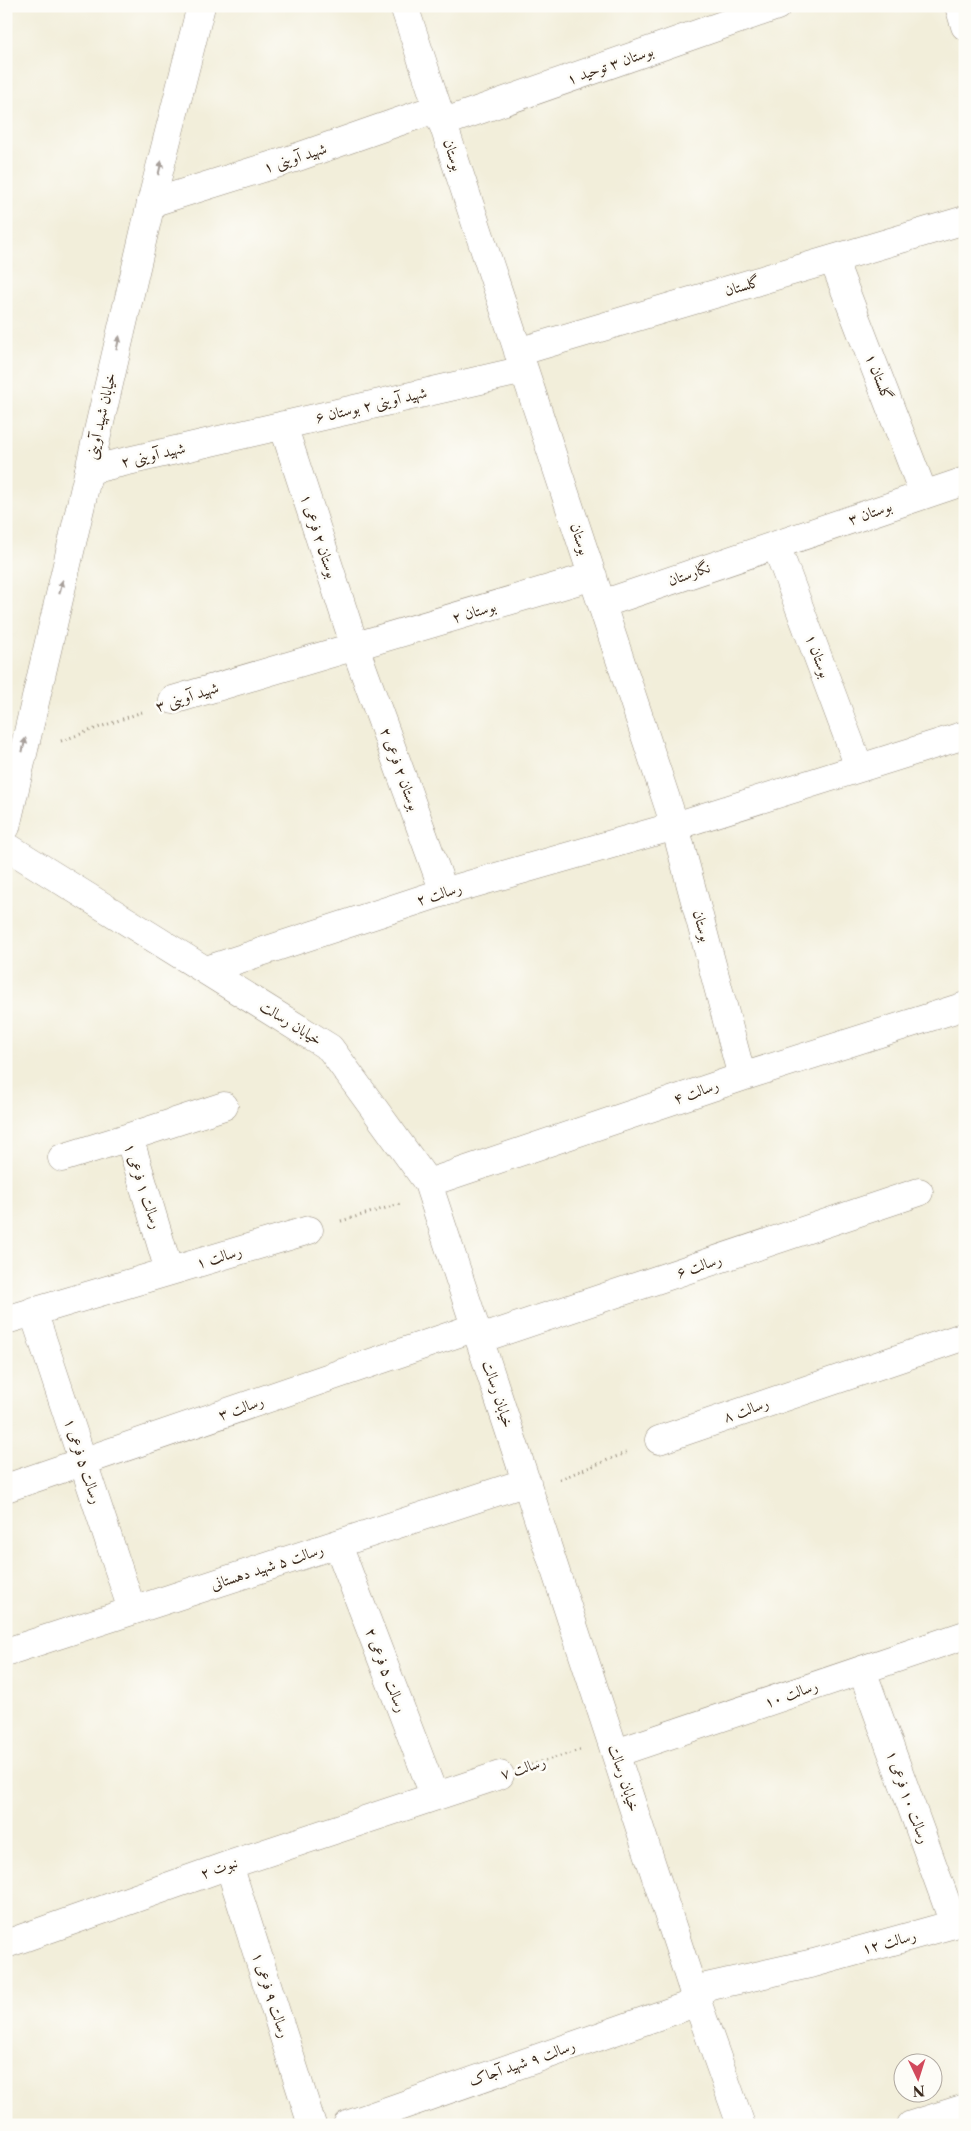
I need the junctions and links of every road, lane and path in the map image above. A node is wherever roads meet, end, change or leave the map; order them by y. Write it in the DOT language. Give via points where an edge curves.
graph roads {
  1 [pos="201,6"];
  2 [pos="404,6"];
  3 [pos="777,6"];
  4 [pos="959,6"];
  5 [pos="965,26"];
  6 [pos="440,115"];
  7 [pos="151,204"];
  8 [pos="965,220"];
  9 [pos="833,259"];
  10 [pos="522,361"];
  11 [pos="283,425"];
  12 [pos="218,440"];
  13 [pos="88,470"];
  14 [pos="965,481"];
  15 [pos="924,495"];
  16 [pos="776,545"];
  17 [pos="592,576"];
  18 [pos="602,604"];
  19 [pos="355,646"];
  20 [pos="173,700"];
  21 [pos="965,735"];
  22 [pos="22,755"];
  23 [pos="859,768"];
  24 [pos="675,826"];
  25 [pos="6,827"];
  26 [pos="6,846"];
  27 [pos="444,892"];
  28 [pos="206,970"];
  29 [pos="965,1006"];
  30 [pos="742,1077"];
  31 [pos="224,1106"];
  32 [pos="129,1137"];
  33 [pos="62,1158"];
  34 [pos="430,1189"];
  35 [pos="919,1192"];
  36 [pos="309,1230"];
  37 [pos="169,1271"];
  38 [pos="33,1312"];
  39 [pos="6,1320"];
  40 [pos="478,1333"];
  41 [pos="965,1336"];
  42 [pos="659,1440"];
  43 [pos="83,1462"];
  44 [pos="529,1486"];
  45 [pos="6,1488"];
  46 [pos="338,1545"];
  47 [pos="132,1610"];
  48 [pos="965,1635"];
  49 [pos="13,1650"];
  50 [pos="862,1670"];
  51 [pos="614,1746"];
  52 [pos="500,1775"];
  53 [pos="434,1795"];
  54 [pos="229,1865"];
  55 [pos="959,1922"];
  56 [pos="6,1944"];
  57 [pos="695,1996"];
  58 [pos="965,2108"];
  59 [pos="312,2125"];
  60 [pos="347,2125"];
  61 [pos="741,2125"];
  62 [pos="911,2125"];
  7 -- 1 [label="street, خیابان شهید آوینی, one-way"];
  2 -- 6 [label="street, بوستان"];
  3 -- 6 [label="street, بوستان ۳ توحید ۱"];
  4 -- 5 [label="street"];
  6 -- 7 [label="street, شهید آوینی ۱"];
  6 -- 10 [label="street, بوستان"];
  13 -- 7 [label="street, خیابان شهید آوینی, one-way"];
  8 -- 9 [label="street, گلستان"];
  9 -- 10 [label="street, گلستان"];
  9 -- 15 [label="street, گلستان ۱"];
  10 -- 11 [label="street, شهید آوینی ۲ بوستان ۶"];
  10 -- 17 [label="street, بوستان"];
  11 -- 12 [label="street, شهید آوینی ۲ بوستان ۶"];
  11 -- 19 [label="street, بوستان ۲ فرعی ۱"];
  12 -- 13 [label="street, شهید آوینی ۲"];
  22 -- 13 [label="street, خیابان شهید آوینی, one-way"];
  14 -- 15 [label="street, بوستان ۳"];
  15 -- 16 [label="street, بوستان ۳"];
  16 -- 18 [label="street, نگارستان"];
  16 -- 23 [label="street, بوستان ۱"];
  17 -- 18 [label="street, بوستان"];
  17 -- 19 [label="street, بوستان ۲"];
  18 -- 24 [label="street, بوستان"];
  19 -- 20 [label="street, شهید آوینی ۳"];
  19 -- 27 [label="street, بوستان ۲ فرعی ۲"];
  20 -- 22 [label="path, شهید آوینی ۳"];
  21 -- 23 [label="street"];
  22 -- 25 [label="street, خیابان شهید آوینی"];
  23 -- 24 [label="street"];
  24 -- 27 [label="street, رسالت ۲"];
  24 -- 30 [label="street, بوستان"];
  26 -- 28 [label="street, خیابان رسالت"];
  27 -- 28 [label="street, رسالت ۲"];
  28 -- 34 [label="street, خیابان رسالت" via="330,1048"];
  29 -- 30 [label="street, رسالت ۴"];
  30 -- 34 [label="street, رسالت ۴"];
  31 -- 32 [label="street"];
  32 -- 33 [label="street, رسالت ۱ فرعی ۱"];
  32 -- 37 [label="street, رسالت ۱ فرعی ۱"];
  34 -- 36 [label="path"];
  34 -- 40 [label="street, خیابان رسالت"];
  35 -- 40 [label="street, رسالت ۶"];
  36 -- 37 [label="street, رسالت ۱"];
  37 -- 38 [label="street, رسالت ۱"];
  38 -- 39 [label="street, رسالت ۱"];
  38 -- 43 [label="street, رسالت ۵ فرعی ۱"];
  40 -- 43 [label="street, رسالت ۳"];
  40 -- 44 [label="street, خیابان رسالت"];
  41 -- 42 [label="street, رسالت ۸"];
  42 -- 44 [label="path"];
  43 -- 45 [label="street, رسالت ۳"];
  43 -- 47 [label="street, رسالت ۵ فرعی ۱"];
  44 -- 46 [label="street, رسالت ۵ شهید دهستانی"];
  44 -- 51 [label="street, خیابان رسالت"];
  46 -- 47 [label="street, رسالت ۵ شهید دهستانی"];
  46 -- 53 [label="street, رسالت ۵ فرعی ۲"];
  47 -- 49 [label="street, رسالت ۵ شهید دهستانی"];
  48 -- 50 [label="street, رسالت ۱۰"];
  50 -- 51 [label="street, رسالت ۱۰"];
  50 -- 55 [label="street, رسالت ۱۰ فرعی ۱"];
  51 -- 52 [label="path, رسالت ۷"];
  51 -- 57 [label="street, خیابان رسالت"];
  52 -- 53 [label="street, رسالت ۷"];
  53 -- 54 [label="street, نبوت ۲"];
  54 -- 56 [label="street, نبوت ۲"];
  54 -- 59 [label="street, رسالت ۹ فرعی ۱"];
  55 -- 57 [label="street, رسالت ۱۲"];
  57 -- 60 [label="street, رسالت ۹ شهید آجاک"];
  57 -- 61 [label="street, خیابان رسالت"];
  58 -- 62 [label="street"];
}
